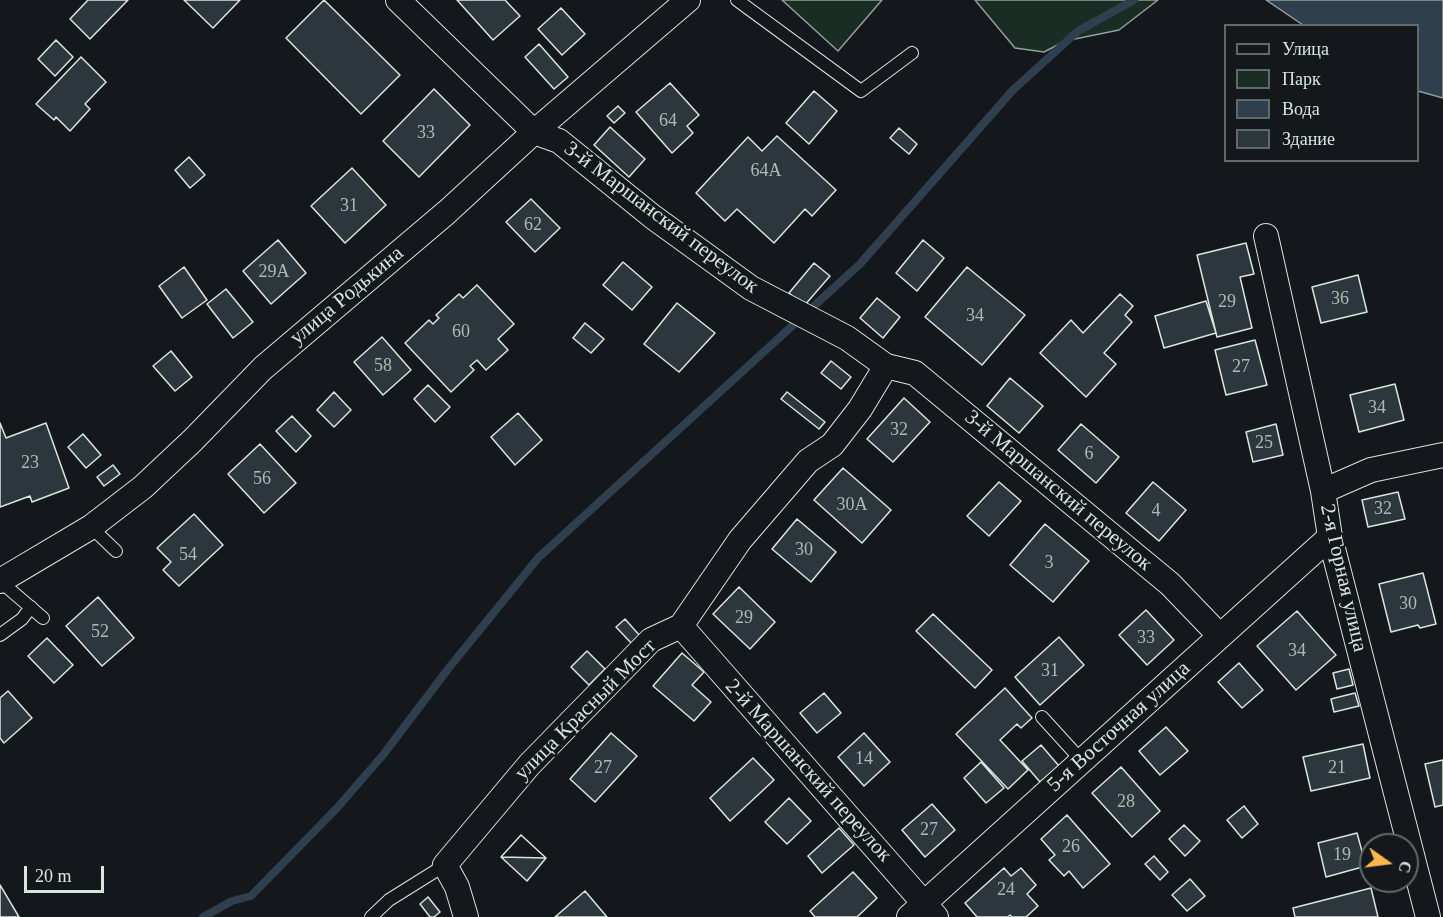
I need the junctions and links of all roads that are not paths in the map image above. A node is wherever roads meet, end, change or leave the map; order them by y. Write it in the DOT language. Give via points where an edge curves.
graph roads {
  1 [pos="398,0"];
  2 [pos="688,0"];
  3 [pos="736,0"];
  4 [pos="912,53"];
  5 [pos="534,132"];
  6 [pos="1266,236"];
  7 [pos="886,366"];
  8 [pos="1443,455"];
  9 [pos="1323,491"];
  10 [pos="91,527"];
  11 [pos="1330,537"];
  12 [pos="116,551"];
  13 [pos="0,581"];
  14 [pos="31,607"];
  15 [pos="43,618"];
  16 [pos="681,626"];
  17 [pos="0,635"];
  18 [pos="1220,636"];
  19 [pos="1042,717"];
  20 [pos="1082,761"];
  21 [pos="445,865"];
  22 [pos="923,912"];
  23 [pos="371,917"];
  24 [pos="466,917"];
  25 [pos="1428,917"];
  1 -- 5 [label="street, 3-й Маршанский переулок"];
  2 -- 5 [label="street, улица Родькина"];
  3 -- 4 [label="lane" via="861,91"];
  5 -- 7 [label="street, 3-й Маршанский переулок" via="560,141 653,217 751,288 847,338"];
  5 -- 10 [label="street, улица Родькина" via="447,212 263,368 143,487"];
  6 -- 9 [label="street, 2-я Горная улица"];
  7 -- 16 [label="street, улица Красный Мост" via="832,445 808,461 740,540"];
  7 -- 18 [label="street, 3-й Маршанский переулок" via="915,373 1170,584"];
  8 -- 9 [label="street" via="1371,471"];
  9 -- 11 [label="street, 2-я Горная улица"];
  10 -- 12 [label="lane"];
  10 -- 13 [label="street, улица Родькина"];
  11 -- 18 [label="street, 5-я Восточная улица"];
  11 -- 25 [label="street, 2-я Горная улица"];
  13 -- 14 [label="lane"];
  14 -- 15 [label="lane"];
  14 -- 17 [label="lane"];
  16 -- 21 [label="street, улица Красный Мост" via="651,640 529,765"];
  16 -- 22 [label="street, 2-й Маршанский переулок"];
  18 -- 20 [label="street, 5-я Восточная улица"];
  19 -- 20 [label="lane"];
  20 -- 22 [label="street, 5-я Восточная улица"];
  21 -- 23 [label="lane" via="389,900"];
  21 -- 24 [label="street"];
}
